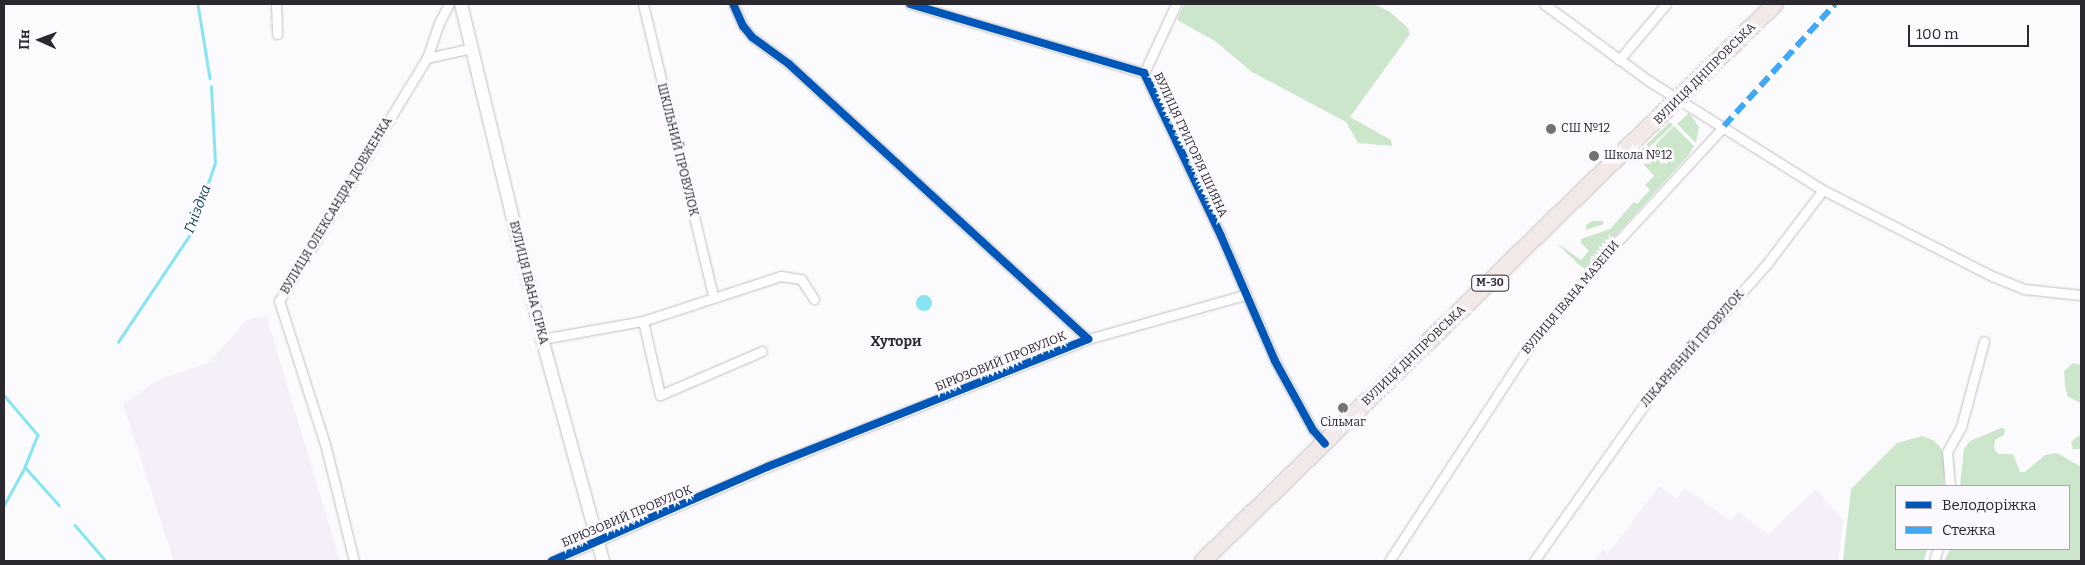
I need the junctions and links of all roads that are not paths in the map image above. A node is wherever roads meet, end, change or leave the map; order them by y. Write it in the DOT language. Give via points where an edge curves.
graph roads {
  1 [pos="276,4"];
  2 [pos="450,4"];
  3 [pos="461,4"];
  4 [pos="643,4"];
  5 [pos="733,4"];
  6 [pos="910,4"];
  7 [pos="1176,4"];
  8 [pos="1544,4"];
  9 [pos="1666,4"];
  10 [pos="1775,4"];
  11 [pos="277,34"];
  12 [pos="472,48"];
  13 [pos="427,58"];
  14 [pos="1619,60"];
  15 [pos="1144,73"];
  16 [pos="1680,99"];
  17 [pos="1724,126"];
  18 [pos="1824,190"];
  19 [pos="2081,295"];
  20 [pos="713,296"];
  21 [pos="1245,296"];
  22 [pos="814,299"];
  23 [pos="643,321"];
  24 [pos="542,339"];
  25 [pos="1088,339"];
  26 [pos="1984,341"];
  27 [pos="762,351"];
  28 [pos="1325,444"];
  29 [pos="1950,485"];
  30 [pos="597,544"];
  31 [pos="354,561"];
  32 [pos="552,561"];
  33 [pos="602,561"];
  34 [pos="1203,561"];
  35 [pos="1389,561"];
  36 [pos="1534,561"];
  1 -- 11 [label="street"];
  2 -- 13 [label="street, ВУЛИЦЯ ОЛЕКСАНДРА ДОВЖЕНКА" via="440,21"];
  3 -- 12 [label="street, ВУЛИЦЯ ІВАНА СІРКА"];
  4 -- 20 [label="street, ШКІЛЬНИЙ ПРОВУЛОК"];
  5 -- 25 [label="street, БІРЮЗОВИЙ ПРОВУЛОК" via="752,37 797,71"];
  6 -- 15 [label="street, ВУЛИЦЯ ГРИГОРІЯ ШИЯНА"];
  7 -- 15 [label="street"];
  8 -- 14 [label="street"];
  9 -- 14 [label="street"];
  10 -- 16 [label="highway, ВУЛИЦЯ ДНІПРОВСЬКА / М-30"];
  12 -- 13 [label="street"];
  12 -- 24 [label="street, ВУЛИЦЯ ІВАНА СІРКА"];
  13 -- 31 [label="street, ВУЛИЦЯ ОЛЕКСАНДРА ДОВЖЕНКА" via="279,301 325,444"];
  14 -- 16 [label="street"];
  15 -- 21 [label="street, ВУЛИЦЯ ГРИГОРІЯ ШИЯНА" via="1221,236"];
  16 -- 17 [label="street"];
  16 -- 28 [label="highway, ВУЛИЦЯ ДНІПРОВСЬКА / М-30"];
  17 -- 18 [label="street"];
  17 -- 35 [label="street, ВУЛИЦЯ ІВАНА МАЗЕПИ" via="1595,266 1535,338"];
  18 -- 19 [label="street" via="1992,276 2024,289"];
  18 -- 36 [label="street, ЛІКАРНЯНИЙ ПРОВУЛОК" via="1777,252 1654,391"];
  20 -- 22 [label="street" via="777,277 791,276 808,286"];
  20 -- 23 [label="street"];
  21 -- 25 [label="street"];
  21 -- 28 [label="street, ВУЛИЦЯ ГРИГОРІЯ ШИЯНА" via="1274,361 1313,430"];
  23 -- 24 [label="street"];
  23 -- 27 [label="street" via="660,395"];
  24 -- 30 [label="street, ВУЛИЦЯ ІВАНА СІРКА"];
  25 -- 30 [label="street, БІРЮЗОВИЙ ПРОВУЛОК" via="767,467"];
  26 -- 29 [label="street" via="1961,427 1948,452"];
  28 -- 34 [label="highway, ВУЛИЦЯ ДНІПРОВСЬКА / М-30"];
  30 -- 32 [label="street, БІРЮЗОВИЙ ПРОВУЛОК"];
  30 -- 33 [label="street, ВУЛИЦЯ ІВАНА СІРКА"];
}
